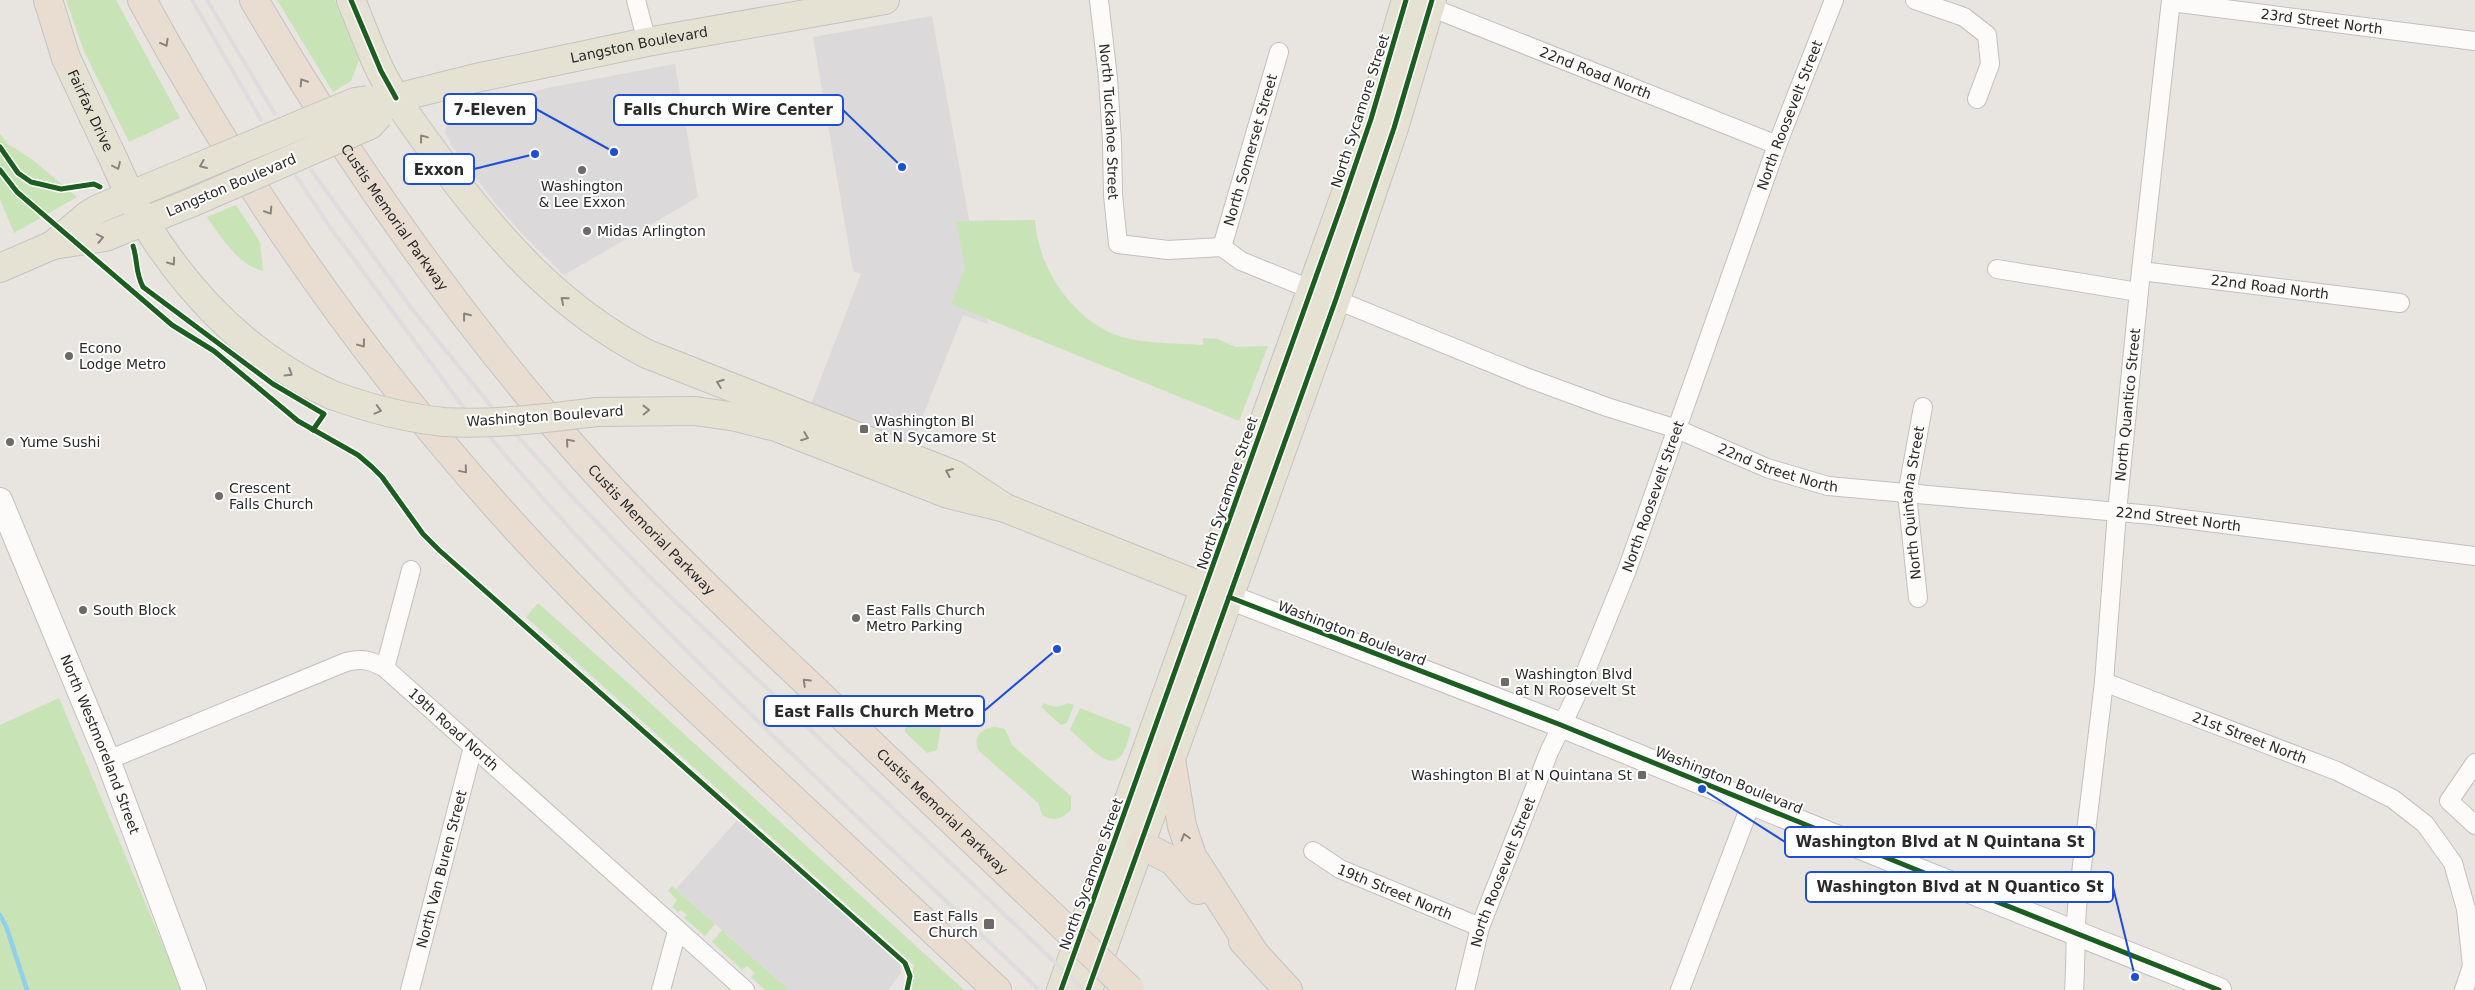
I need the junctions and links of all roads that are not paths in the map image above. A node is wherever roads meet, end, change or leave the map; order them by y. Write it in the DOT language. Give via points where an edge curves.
graph roads {
  1 [pos="34,0"];
  2 [pos="48,0"];
  3 [pos="142,0"];
  4 [pos="254,0"];
  5 [pos="351,0"];
  6 [pos="636,0"];
  7 [pos="1100,0"];
  8 [pos="1834,0"];
  9 [pos="1916,0"];
  10 [pos="874,1"];
  11 [pos="2171,1"];
  12 [pos="1420,2"];
  13 [pos="2265,7"];
  14 [pos="2475,41"];
  15 [pos="647,42"];
  16 [pos="1279,52"];
  17 [pos="66,58"];
  18 [pos="1977,99"];
  19 [pos="381,104"];
  20 [pos="1778,146"];
  21 [pos="130,195"];
  22 [pos="144,222"];
  23 [pos="53,245"];
  24 [pos="1222,247"];
  25 [pos="0,268"];
  26 [pos="1998,268"];
  27 [pos="2141,271"];
  28 [pos="2138,292"];
  29 [pos="1324,295"];
  30 [pos="2400,303"];
  31 [pos="1923,407"];
  32 [pos="1677,429"];
  33 [pos="1907,494"];
  34 [pos="0,500"];
  35 [pos="1004,508"];
  36 [pos="2117,512"];
  37 [pos="2475,556"];
  38 [pos="411,570"];
  39 [pos="1217,593"];
  40 [pos="1918,598"];
  41 [pos="384,668"];
  42 [pos="2104,682"];
  43 [pos="1561,725"];
  44 [pos="472,747"];
  45 [pos="1171,759"];
  46 [pos="108,760"];
  47 [pos="2475,763"];
  48 [pos="1752,801"];
  49 [pos="2475,825"];
  50 [pos="1129,838"];
  51 [pos="1313,851"];
  52 [pos="1480,927"];
  53 [pos="677,931"];
  54 [pos="2075,932"];
  55 [pos="1255,954"];
  56 [pos="2474,966"];
  57 [pos="194,990"];
  58 [pos="410,990"];
  59 [pos="661,990"];
  60 [pos="745,990"];
  61 [pos="997,990"];
  62 [pos="1061,990"];
  63 [pos="1088,990"];
  64 [pos="1130,990"];
  65 [pos="1288,990"];
  66 [pos="1465,990"];
  67 [pos="1680,990"];
  68 [pos="2074,990"];
  69 [pos="2219,990"];
  70 [pos="2464,990"];
  1 -- 17 [label="main road, Fairfax Drive"];
  2 -- 17 [label="highway"];
  3 -- 61 [label="highway, one-way" via="210,120 295,250 380,366 470,477 612,629"];
  64 -- 4 [label="highway, Custis Memorial Parkway, one-way, bridge" via="692,572 544,413 467,318 382,203"];
  5 -- 19 [label="main road, Washington Boulevard" via="381,72"];
  6 -- 15 [label="street"];
  7 -- 24 [label="street, North Tuckahoe Street" via="1118,244 1168,250"];
  8 -- 20 [label="street, North Roosevelt Street"];
  9 -- 18 [label="street" via="1964,17 1987,35 1990,64"];
  10 -- 15 [label="main road, Langston Boulevard"];
  11 -- 13 [label="street, 23rd Street North"];
  11 -- 27 [label="street, North Quantico Street"];
  12 -- 20 [label="street, 22nd Road North"];
  12 -- 29 [label="main road, North Sycamore Street" via="1394,128"];
  13 -- 14 [label="street, 23rd Street North"];
  15 -- 19 [label="main road, Langston Boulevard" via="484,76"];
  16 -- 24 [label="street, North Somerset Street"];
  17 -- 21 [label="main road, Fairfax Drive, one-way"];
  19 -- 21 [label="main road, Langston Boulevard, one-way, bridge" via="354,102"];
  19 -- 22 [label="main road, Langston Boulevard, bridge" via="370,125"];
  35 -- 19 [label="main road, Washington Boulevard, one-way" via="955,475 663,362 603,329 561,297 511,250"];
  20 -- 32 [label="street, North Roosevelt Street"];
  21 -- 22 [label="main road, Fairfax Drive"];
  21 -- 23 [label="main road, Langston Boulevard" via="88,215"];
  23 -- 22 [label="main road, Langston Boulevard, one-way" via="105,238"];
  22 -- 35 [label="main road, Washington Boulevard, one-way, bridge" via="195,291 236,333 285,370 332,395 388,413 445,422 506,421 597,412 695,411 749,420 809,438 948,494"];
  23 -- 25 [label="main road, Langston Boulevard"];
  24 -- 29 [label="street, 22nd Street North" via="1241,261"];
  26 -- 28 [label="street"];
  27 -- 28 [label="street, North Quantico Street"];
  27 -- 30 [label="street, 22nd Road North"];
  28 -- 36 [label="street, North Quantico Street"];
  29 -- 32 [label="street, 22nd Street North" via="1528,378"];
  29 -- 39 [label="main road, North Sycamore Street"];
  31 -- 33 [label="street, North Quintana Street"];
  32 -- 33 [label="street, 22nd Street North" via="1767,468 1828,486"];
  32 -- 43 [label="street, North Roosevelt Street" via="1628,570"];
  33 -- 36 [label="street, 22nd Street North"];
  33 -- 40 [label="street, North Quintana Street"];
  34 -- 46 [label="main road, North Westmoreland Street"];
  35 -- 39 [label="main road, Washington Boulevard"];
  36 -- 37 [label="street, 22nd Street North"];
  36 -- 42 [label="street, North Quantico Street"];
  38 -- 41 [label="street"];
  39 -- 43 [label="main road, Washington Boulevard"];
  39 -- 45 [label="main road, North Sycamore Street"];
  39 -- 50 [label="main road, North Sycamore Street"];
  41 -- 44 [label="street, 19th Road North"];
  41 -- 46 [label="street, 19th Road North" via="372,660 346,662"];
  42 -- 54 [label="street, North Quantico Street"];
  42 -- 56 [label="street, 21st Street North" via="2337,771 2393,798 2426,824 2453,863 2466,909"];
  43 -- 48 [label="main road, Washington Boulevard"];
  43 -- 52 [label="street, North Roosevelt Street"];
  44 -- 53 [label="street, 19th Road North"];
  44 -- 58 [label="street, North Van Buren Street"];
  45 -- 50 [label="main road, North Sycamore Street"];
  55 -- 45 [label="highway, one-way" via="1192,856 1181,818"];
  46 -- 57 [label="main road, North Westmoreland Street"];
  47 -- 49 [label="street" via="2448,801"];
  48 -- 54 [label="main road, Washington Boulevard"];
  48 -- 67 [label="street"];
  50 -- 55 [label="highway" via="1166,856 1180,867"];
  50 -- 62 [label="main road, North Sycamore Street"];
  50 -- 63 [label="main road, North Sycamore Street"];
  51 -- 52 [label="street, 19th Street North" via="1340,869"];
  52 -- 66 [label="street, North Roosevelt Street"];
  53 -- 59 [label="street"];
  53 -- 60 [label="street, 19th Road North"];
  54 -- 68 [label="street, North Quantico Street"];
  54 -- 69 [label="main road, Washington Boulevard"];
  55 -- 65 [label="highway"];
  56 -- 70 [label="street"];
}
